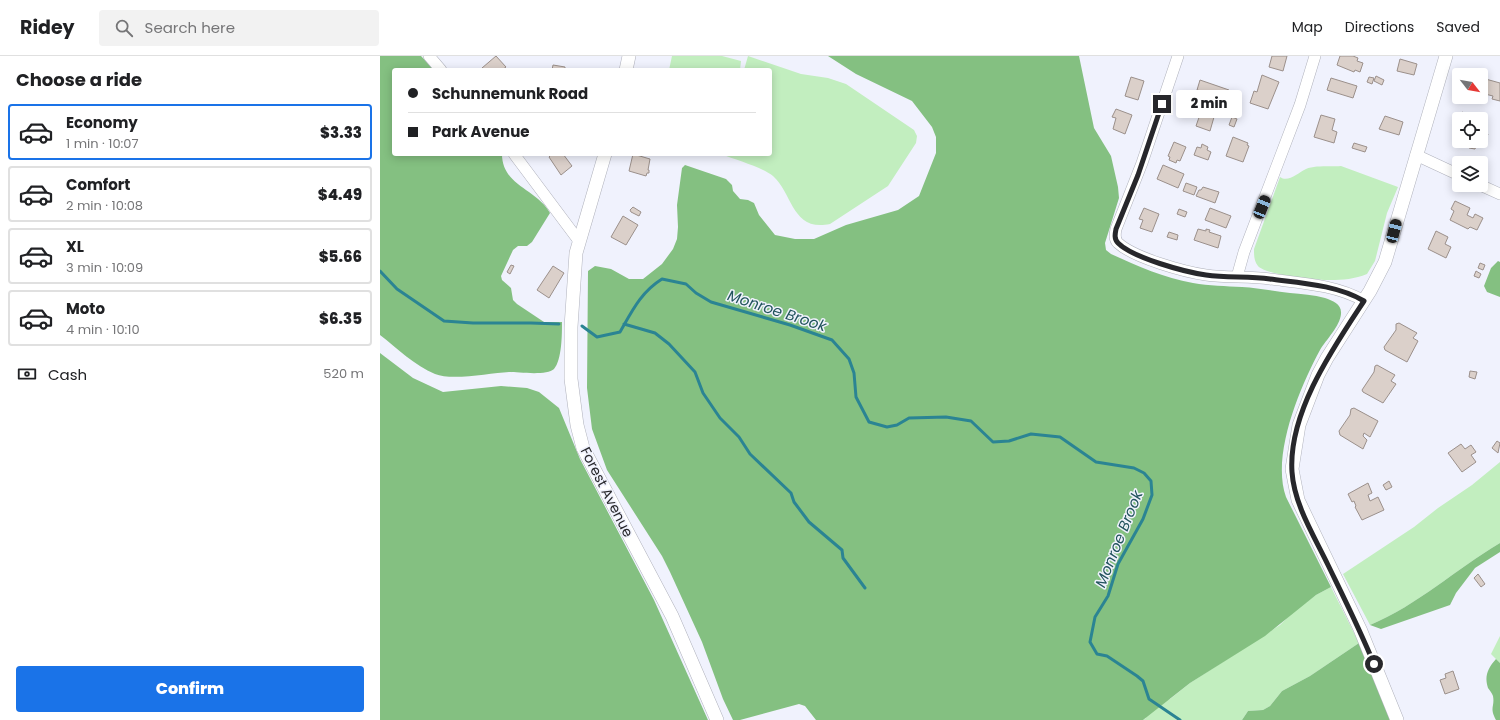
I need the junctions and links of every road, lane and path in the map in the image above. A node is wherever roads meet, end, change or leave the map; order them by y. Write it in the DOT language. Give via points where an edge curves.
graph roads {
  1 [pos="429,56"];
  2 [pos="629,56"];
  3 [pos="1178,56"];
  4 [pos="1315,56"];
  5 [pos="1446,56"];
  6 [pos="439,68"];
  7 [pos="626,68"];
  8 [pos="1416,155"];
  9 [pos="515,156"];
  10 [pos="604,156"];
  11 [pos="1452,172"];
  12 [pos="1488,189"];
  13 [pos="1500,194"];
  14 [pos="579,241"];
  15 [pos="1237,277"];
  16 [pos="1364,301"];
  17 [pos="717,720"];
  18 [pos="1397,720"];
  1 -- 6 [label="street"];
  2 -- 7 [label="street"];
  3 -- 15 [label="street" via="1115,237 1118,243 1129,250 1160,263 1205,275"];
  4 -- 15 [label="street" via="1300,105 1244,252"];
  5 -- 8 [label="street"];
  8 -- 11 [label="street"];
  8 -- 16 [label="street" via="1388,253 1378,278"];
  9 -- 14 [label="street"];
  10 -- 14 [label="street, Forest Avenue"];
  12 -- 13 [label="street"];
  14 -- 17 [label="street, Forest Avenue" via="571,327 571,379 583,448 672,616"];
  15 -- 16 [label="street" via="1269,279 1332,289"];
  16 -- 18 [label="street" via="1327,358 1312,389 1299,425 1292,469 1298,500 1360,628"];
}
